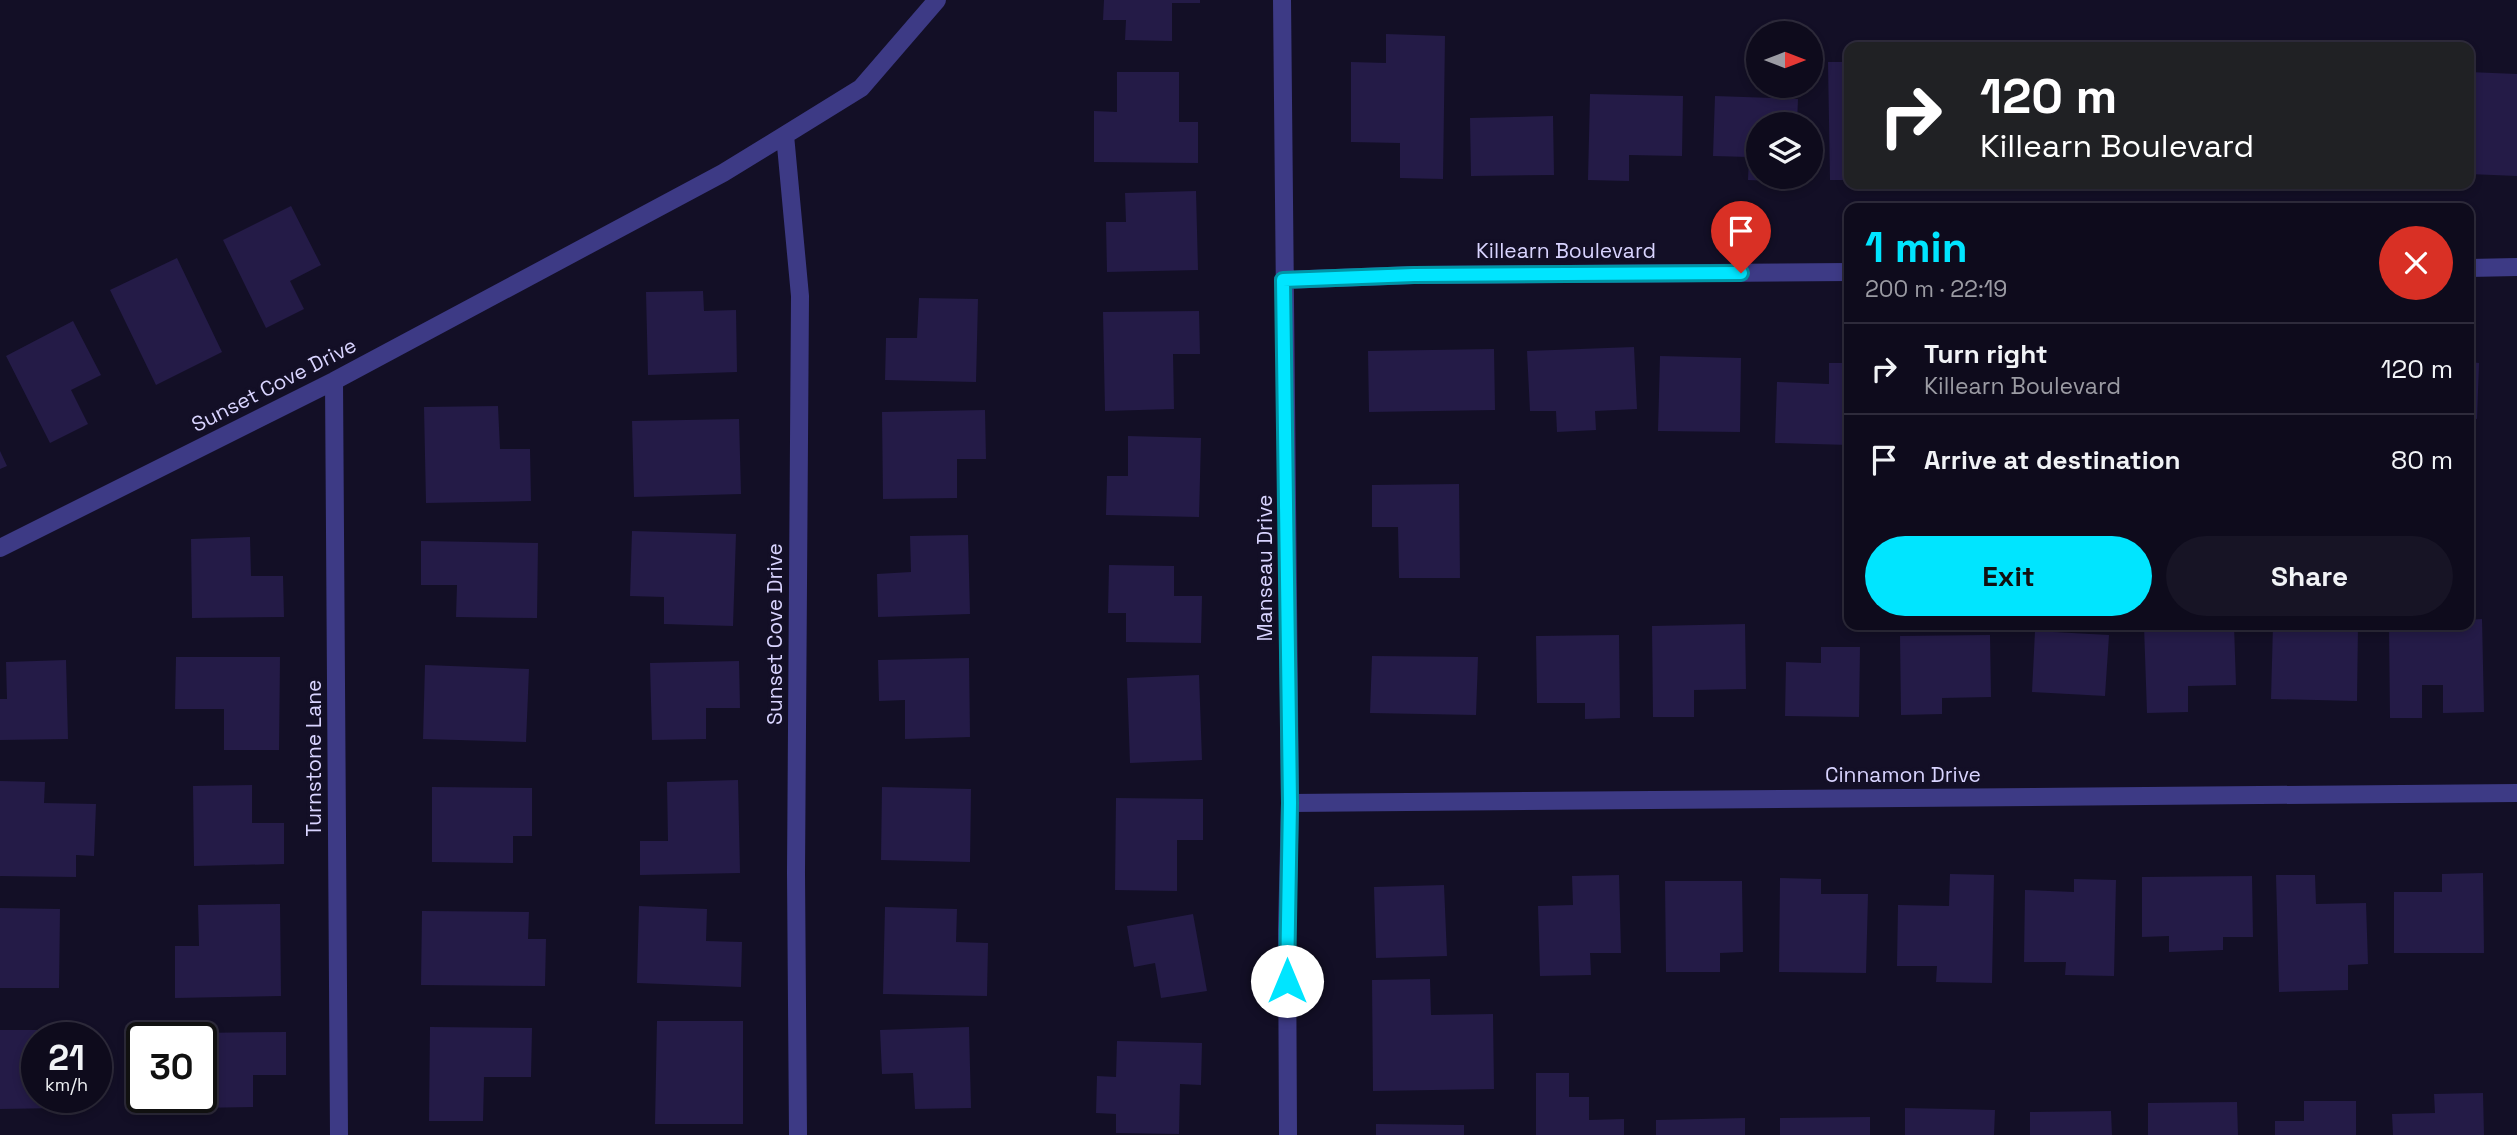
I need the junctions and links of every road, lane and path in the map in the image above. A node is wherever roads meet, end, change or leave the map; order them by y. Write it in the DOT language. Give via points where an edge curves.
graph roads {
  1 [pos="937,0"];
  2 [pos="1282,0"];
  3 [pos="785,135"];
  4 [pos="2517,267"];
  5 [pos="2474,268"];
  6 [pos="1844,272"];
  7 [pos="1283,280"];
  8 [pos="334,381"];
  9 [pos="0,548"];
  10 [pos="2517,793"];
  11 [pos="1290,803"];
  12 [pos="339,1135"];
  13 [pos="798,1135"];
  14 [pos="1287,1135"];
  1 -- 3 [label="street, Sunset Cove Drive" via="861,88"];
  2 -- 7 [label="street, Manseau Drive"];
  3 -- 8 [label="street, Sunset Cove Drive" via="723,173"];
  3 -- 13 [label="street, Sunset Cove Drive" via="800,296"];
  4 -- 5 [label="street"];
  6 -- 7 [label="street, Killearn Boulevard"];
  7 -- 11 [label="street, Manseau Drive"];
  8 -- 9 [label="street, Sunset Cove Drive"];
  8 -- 12 [label="street, Turnstone Lane"];
  10 -- 11 [label="street, Cinnamon Drive"];
  11 -- 14 [label="street, Manseau Drive"];
}
